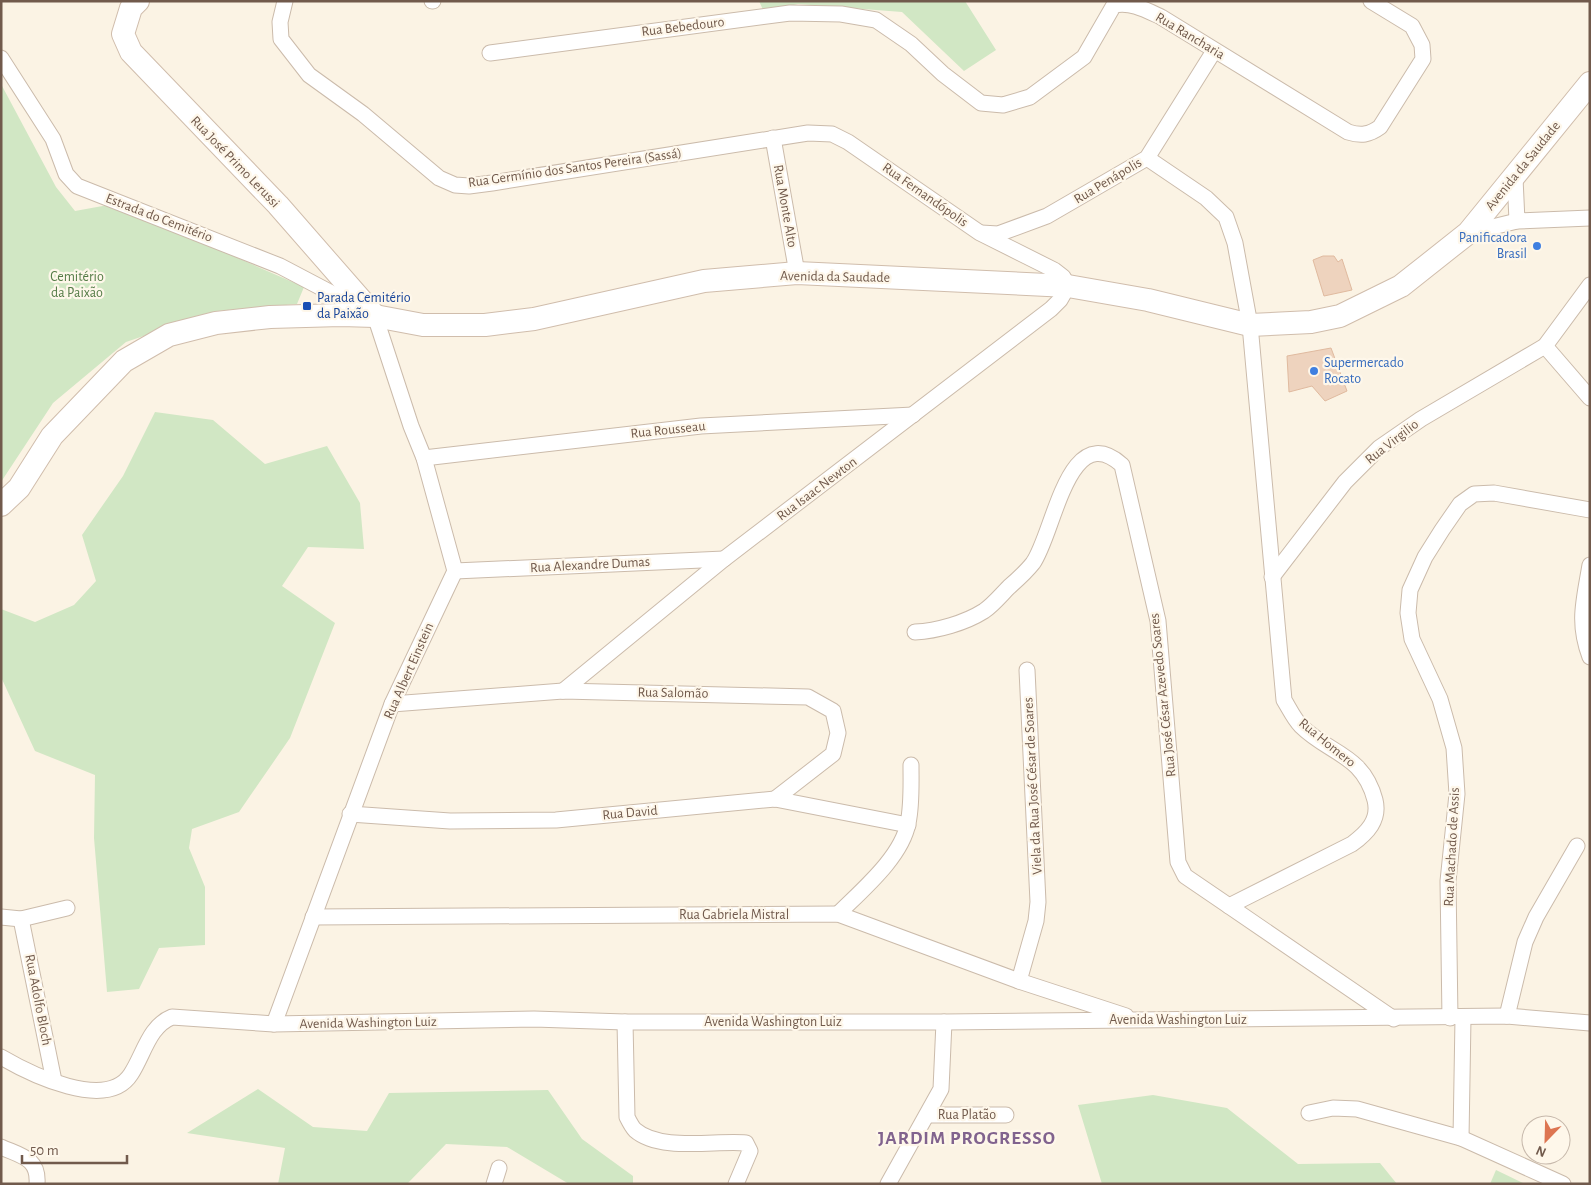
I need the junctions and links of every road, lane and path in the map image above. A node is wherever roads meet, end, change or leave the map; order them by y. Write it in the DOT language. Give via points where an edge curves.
graph roads {
  1 [pos="138,1"];
  2 [pos="285,1"];
  3 [pos="1370,1"];
  4 [pos="876,20"];
  5 [pos="1214,51"];
  6 [pos="490,53"];
  7 [pos="1,58"];
  8 [pos="1590,83"];
  9 [pos="773,138"];
  10 [pos="1147,158"];
  11 [pos="1515,178"];
  12 [pos="1590,218"];
  13 [pos="1517,221"];
  14 [pos="980,233"];
  15 [pos="1468,233"];
  16 [pos="797,274"];
  17 [pos="1590,285"];
  18 [pos="1068,286"];
  19 [pos="375,316"];
  20 [pos="1250,325"];
  21 [pos="1545,346"];
  22 [pos="1590,398"];
  23 [pos="913,415"];
  24 [pos="424,458"];
  25 [pos="1,505"];
  26 [pos="1590,510"];
  27 [pos="724,559"];
  28 [pos="1590,565"];
  29 [pos="455,571"];
  30 [pos="1272,577"];
  31 [pos="915,632"];
  32 [pos="1590,657"];
  33 [pos="1027,670"];
  34 [pos="563,691"];
  35 [pos="392,704"];
  36 [pos="911,765"];
  37 [pos="775,799"];
  38 [pos="350,814"];
  39 [pos="908,825"];
  40 [pos="1577,846"];
  41 [pos="1229,906"];
  42 [pos="68,908"];
  43 [pos="838,914"];
  44 [pos="1,917"];
  45 [pos="313,917"];
  46 [pos="22,918"];
  47 [pos="1019,980"];
  48 [pos="1507,1016"];
  49 [pos="1457,1018"];
  50 [pos="1394,1019"];
  51 [pos="1137,1020"];
  52 [pos="625,1022"];
  53 [pos="944,1022"];
  54 [pos="1590,1023"];
  55 [pos="274,1024"];
  56 [pos="1,1057"];
  57 [pos="54,1081"];
  58 [pos="1308,1113"];
  59 [pos="928,1115"];
  60 [pos="1006,1115"];
  61 [pos="1461,1138"];
  62 [pos="1,1147"];
  63 [pos="499,1168"];
  64 [pos="37,1184"];
  65 [pos="494,1184"];
  66 [pos="736,1184"];
  67 [pos="888,1184"];
  68 [pos="1563,1184"];
  1 -- 19 [label="main road, Rua José Primo Lerussi" via="131,8 123,34 131,52 278,205"];
  2 -- 9 [label="street, Rua Germínio dos Santos Pereira (Sassá)" via="280,22 281,39 309,75 363,114 439,178 455,185 484,184"];
  3 -- 5 [label="street, Rua Rancharia" via="1412,26 1422,45 1423,59 1380,127 1372,133 1359,135 1348,132"];
  4 -- 5 [label="street, Rua Rancharia" via="911,44 981,103 1003,105 1030,97 1084,57 1114,6 1125,3 1161,17"];
  4 -- 6 [label="street, Rua Bebedouro" via="841,14 790,13"];
  5 -- 10 [label="street, Rua Penápolis"];
  7 -- 19 [label="street, Estrada do Cemitério" via="53,139 66,174 77,186 280,266"];
  8 -- 11 [label="main road, Avenida da Saudade"];
  9 -- 14 [label="street, Rua Fernandópolis" via="808,133 832,134"];
  9 -- 16 [label="street, Rua Monte Alto"];
  10 -- 14 [label="street, Rua Penápolis" via="1047,216 998,234"];
  10 -- 20 [label="street, Rua Homero" via="1206,198 1226,217 1235,243"];
  11 -- 13 [label="street"];
  11 -- 15 [label="main road, Avenida da Saudade"];
  12 -- 13 [label="street"];
  13 -- 15 [label="street"];
  14 -- 18 [label="street, Rua Fernandópolis" via="1054,270 1063,276"];
  15 -- 20 [label="main road, Avenida da Saudade" via="1401,286 1340,316 1311,322"];
  16 -- 18 [label="main road, Avenida da Saudade"];
  16 -- 19 [label="main road, Avenida da Saudade" via="704,281 534,319 485,325 423,326"];
  17 -- 21 [label="street"];
  18 -- 20 [label="main road, Avenida da Saudade" via="1148,300"];
  18 -- 23 [label="street, Rua Isaac Newton" via="1051,309"];
  19 -- 24 [label="street"];
  19 -- 25 [label="main road, Avenida da Saudade" via="270,317 216,323 169,335 124,361 84,401 52,436 19,488"];
  20 -- 30 [label="street, Rua Homero"];
  21 -- 22 [label="street"];
  21 -- 30 [label="street, Rua Virgilio" via="1421,419 1379,448 1345,482"];
  23 -- 24 [label="street, Rua Rousseau" via="701,426"];
  23 -- 27 [label="street, Rua Isaac Newton"];
  24 -- 29 [label="street"];
  26 -- 49 [label="street, Rua Machado de Assis" via="1494,492 1474,494 1460,504 1424,557 1410,590 1408,613 1412,639 1440,699 1454,748 1457,794 1448,882"];
  27 -- 29 [label="street, Rua Alexandre Dumas"];
  27 -- 34 [label="street, Rua Isaac Newton"];
  28 -- 32 [label="street" via="1581,621"];
  29 -- 35 [label="street, Rua Albert Einstein"];
  30 -- 41 [label="street, Rua Homero" via="1284,700 1300,726 1358,767 1371,787 1377,810 1369,832 1352,844"];
  31 -- 41 [label="street, Rua José César Azevedo Soares" via="959,622 984,611 1033,563 1045,542 1068,475 1081,460 1097,452 1112,456 1122,465 1158,621 1178,862 1185,876"];
  33 -- 47 [label="street, Viela da Rua José César de Soares" via="1038,902 1036,921"];
  34 -- 35 [label="street, Rua Salomão"];
  34 -- 37 [label="street, Rua Salomão" via="808,697 834,711 838,733 833,754"];
  35 -- 38 [label="street, Rua Albert Einstein"];
  36 -- 39 [label="street"];
  37 -- 38 [label="street, Rua David" via="556,820 450,821"];
  37 -- 39 [label="street, Rua David"];
  38 -- 45 [label="street, Rua Albert Einstein"];
  39 -- 43 [label="street" via="898,848 883,868"];
  40 -- 48 [label="street" via="1525,942"];
  41 -- 50 [label="street"];
  42 -- 46 [label="street"];
  43 -- 45 [label="street, Rua Gabriela Mistral"];
  43 -- 47 [label="street, Rua Gabriela Mistral"];
  44 -- 46 [label="street"];
  45 -- 55 [label="street, Rua Albert Einstein"];
  46 -- 57 [label="street, Rua Adolfo Bloch"];
  47 -- 51 [label="street, Rua Gabriela Mistral"];
  48 -- 49 [label="street, Avenida Washington Luiz"];
  48 -- 54 [label="street, Avenida Washington Luiz"];
  49 -- 50 [label="street, Avenida Washington Luiz"];
  49 -- 61 [label="street, Rua Machado de Assis"];
  50 -- 51 [label="street, Avenida Washington Luiz"];
  51 -- 53 [label="street, Avenida Washington Luiz"];
  52 -- 53 [label="street, Avenida Washington Luiz"];
  52 -- 55 [label="street, Avenida Washington Luiz" via="534,1019"];
  52 -- 66 [label="street" via="627,1117 635,1130 671,1142 746,1143 750,1151"];
  53 -- 59 [label="street, Rua Platão" via="941,1089"];
  55 -- 57 [label="street, Avenida Washington Luiz" via="172,1017 160,1022 130,1076 113,1089 90,1092"];
  56 -- 57 [label="street, Avenida Washington Luiz"];
  58 -- 61 [label="street" via="1333,1108 1357,1109"];
  59 -- 60 [label="street, Rua Platão"];
  59 -- 67 [label="street, Rua Platão"];
  61 -- 68 [label="street"];
  62 -- 64 [label="street" via="30,1160 38,1173"];
  63 -- 65 [label="street"];
}
